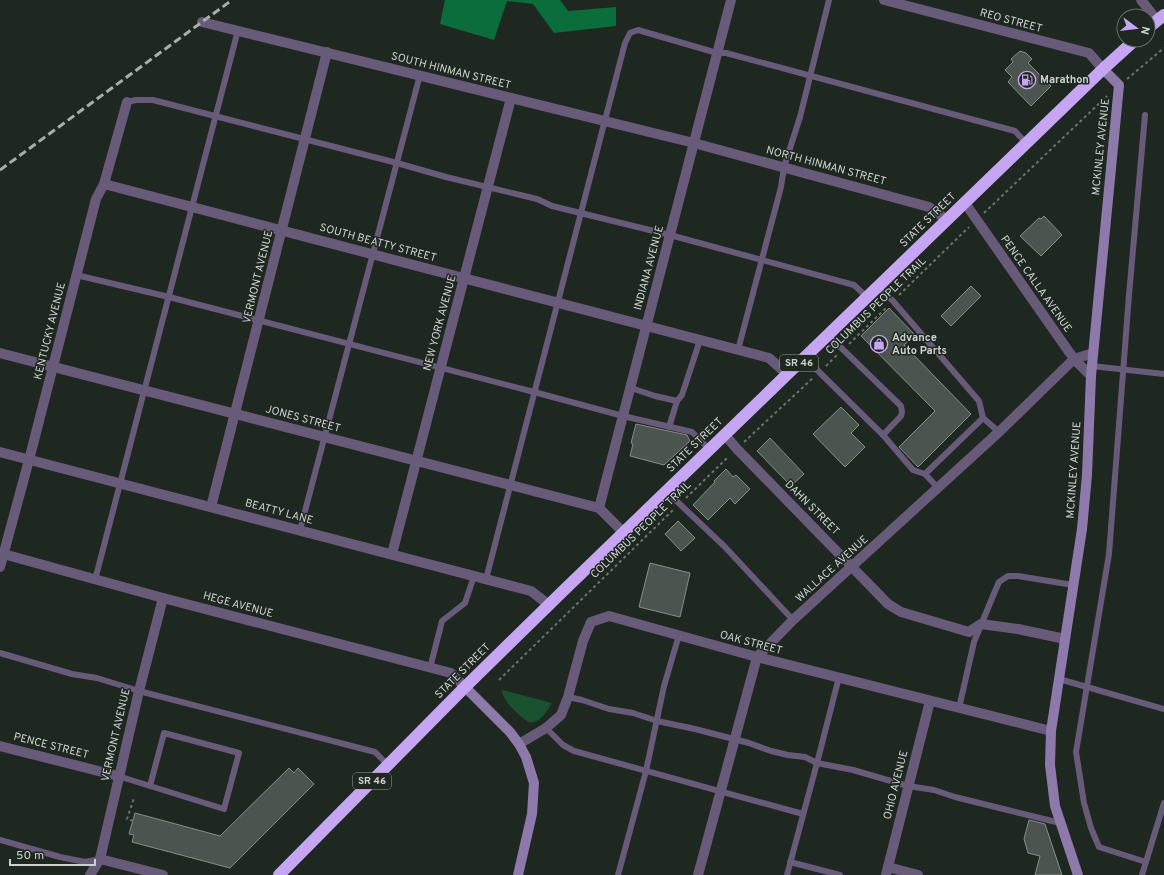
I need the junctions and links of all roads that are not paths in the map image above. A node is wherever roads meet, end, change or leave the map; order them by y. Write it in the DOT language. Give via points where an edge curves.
graph roads {
  1 [pos="731,0"];
  2 [pos="829,0"];
  3 [pos="884,0"];
  4 [pos="1141,0"];
  5 [pos="1161,17"];
  6 [pos="202,22"];
  7 [pos="238,30"];
  8 [pos="1126,48"];
  9 [pos="327,52"];
  10 [pos="717,53"];
  11 [pos="1104,69"];
  12 [pos="420,75"];
  13 [pos="810,76"];
  14 [pos="511,98"];
  15 [pos="127,102"];
  16 [pos="1145,115"];
  17 [pos="216,116"];
  18 [pos="604,121"];
  19 [pos="305,140"];
  20 [pos="694,143"];
  21 [pos="1026,143"];
  22 [pos="398,163"];
  23 [pos="784,167"];
  24 [pos="104,184"];
  25 [pos="488,187"];
  26 [pos="965,203"];
  27 [pos="192,207"];
  28 [pos="580,212"];
  29 [pos="946,220"];
  30 [pos="282,230"];
  31 [pos="670,235"];
  32 [pos="374,254"];
  33 [pos="762,260"];
  34 [pos="76,275"];
  35 [pos="464,278"];
  36 [pos="878,287"];
  37 [pos="169,297"];
  38 [pos="867,297"];
  39 [pos="557,302"];
  40 [pos="259,321"];
  41 [pos="647,326"];
  42 [pos="828,335"];
  43 [pos="700,340"];
  44 [pos="350,344"];
  45 [pos="738,350"];
  46 [pos="1093,352"];
  47 [pos="0,353"];
  48 [pos="804,358"];
  49 [pos="1074,359"];
  50 [pos="52,367"];
  51 [pos="440,368"];
  52 [pos="1124,370"];
  53 [pos="1091,371"];
  54 [pos="787,374"];
  55 [pos="1164,374"];
  56 [pos="631,388"];
  57 [pos="144,391"];
  58 [pos="534,392"];
  59 [pos="677,401"];
  60 [pos="235,414"];
  61 [pos="623,416"];
  62 [pos="983,418"];
  63 [pos="669,427"];
  64 [pos="999,432"];
  65 [pos="725,434"];
  66 [pos="883,435"];
  67 [pos="325,437"];
  68 [pos="709,449"];
  69 [pos="0,452"];
  70 [pos="29,460"];
  71 [pos="416,461"];
  72 [pos="925,474"];
  73 [pos="120,483"];
  74 [pos="510,485"];
  75 [pos="938,488"];
  76 [pos="666,491"];
  77 [pos="211,507"];
  78 [pos="599,508"];
  79 [pos="300,530"];
  80 [pos="624,532"];
  81 [pos="2,554"];
  82 [pos="392,554"];
  83 [pos="852,566"];
  84 [pos="0,567"];
  85 [pos="474,576"];
  86 [pos="486,579"];
  87 [pos="95,580"];
  88 [pos="1073,585"];
  89 [pos="163,598"];
  90 [pos="549,605"];
  91 [pos="793,620"];
  92 [pos="981,624"];
  93 [pos="679,635"];
  94 [pos="1065,638"];
  95 [pos="0,653"];
  96 [pos="757,657"];
  97 [pos="430,668"];
  98 [pos="839,678"];
  99 [pos="1059,679"];
  100 [pos="465,687"];
  101 [pos="1087,687"];
  102 [pos="139,691"];
  103 [pos="568,697"];
  104 [pos="930,701"];
  105 [pos="960,708"];
  106 [pos="1164,709"];
  107 [pos="657,721"];
  108 [pos="546,728"];
  109 [pos="1051,731"];
  110 [pos="735,739"];
  111 [pos="519,744"];
  112 [pos="0,746"];
  113 [pos="817,763"];
  114 [pos="388,765"];
  115 [pos="646,771"];
  116 [pos="118,776"];
  117 [pos="150,786"];
  118 [pos="908,786"];
  119 [pos="721,792"];
  120 [pos="1164,803"];
  121 [pos="803,814"];
  122 [pos="1060,822"];
  123 [pos="0,840"];
  124 [pos="100,859"];
  125 [pos="790,862"];
  126 [pos="1146,862"];
  127 [pos="887,871"];
  128 [pos="145,873"];
  129 [pos="90,875"];
  130 [pos="163,875"];
  131 [pos="279,875"];
  132 [pos="518,875"];
  133 [pos="618,875"];
  134 [pos="698,875"];
  135 [pos="787,875"];
  136 [pos="840,875"];
  137 [pos="918,875"];
  138 [pos="1078,875"];
  139 [pos="1142,875"];
  1 -- 10 [label="street, INDIANA AVENUE"];
  2 -- 13 [label="lane"];
  3 -- 11 [label="street, REO STREET" via="1088,53"];
  4 -- 5 [label="street"];
  6 -- 7 [label="street, SOUTH HINMAN STREET"];
  7 -- 9 [label="street, SOUTH HINMAN STREET"];
  7 -- 17 [label="lane"];
  8 -- 11 [label="highway, STATE STREET / SR 46"];
  9 -- 12 [label="street, SOUTH HINMAN STREET"];
  9 -- 19 [label="street, VERMONT AVENUE"];
  10 -- 13 [label="lane" via="726,53"];
  10 -- 18 [label="lane" via="638,30 630,33"];
  10 -- 20 [label="street, INDIANA AVENUE"];
  11 -- 21 [label="highway, STATE STREET / SR 46"];
  11 -- 46 [label="street, MCKINLEY AVENUE" via="1119,85"];
  12 -- 14 [label="street, SOUTH HINMAN STREET"];
  12 -- 22 [label="lane"];
  13 -- 21 [label="lane" via="1015,131"];
  13 -- 23 [label="lane"];
  14 -- 18 [label="street, SOUTH HINMAN STREET"];
  14 -- 25 [label="street, NEW YORK AVENUE"];
  15 -- 17 [label="lane" via="153,100"];
  15 -- 24 [label="street, KENTUCKY AVENUE"];
  16 -- 52 [label="lane"];
  17 -- 19 [label="lane"];
  17 -- 27 [label="lane"];
  18 -- 20 [label="street, SOUTH HINMAN STREET"];
  18 -- 28 [label="lane"];
  19 -- 22 [label="lane"];
  19 -- 30 [label="street, VERMONT AVENUE"];
  20 -- 23 [label="street, NORTH HINMAN STREET"];
  20 -- 31 [label="street, INDIANA AVENUE"];
  21 -- 26 [label="highway, STATE STREET / SR 46"];
  22 -- 25 [label="lane"];
  22 -- 32 [label="lane"];
  23 -- 29 [label="street, NORTH HINMAN STREET" via="929,206"];
  23 -- 33 [label="lane"];
  24 -- 27 [label="street, SOUTH BEATTY STREET"];
  24 -- 34 [label="street, KENTUCKY AVENUE" via="96,199"];
  25 -- 28 [label="lane"];
  25 -- 35 [label="street, NEW YORK AVENUE"];
  26 -- 29 [label="highway, STATE STREET / SR 46"];
  26 -- 49 [label="street, PENCE CALLA AVENUE"];
  27 -- 30 [label="street, SOUTH BEATTY STREET"];
  27 -- 37 [label="lane"];
  28 -- 31 [label="lane"];
  28 -- 39 [label="lane"];
  29 -- 36 [label="highway, STATE STREET / SR 46"];
  30 -- 32 [label="street, SOUTH BEATTY STREET"];
  30 -- 40 [label="street, VERMONT AVENUE"];
  31 -- 33 [label="lane"];
  31 -- 41 [label="street, INDIANA AVENUE"];
  32 -- 35 [label="street, SOUTH BEATTY STREET"];
  32 -- 44 [label="lane"];
  33 -- 38 [label="lane" via="854,285"];
  33 -- 45 [label="lane"];
  34 -- 37 [label="lane"];
  34 -- 50 [label="street, KENTUCKY AVENUE"];
  35 -- 39 [label="street, SOUTH BEATTY STREET"];
  35 -- 51 [label="street, NEW YORK AVENUE"];
  36 -- 38 [label="highway, STATE STREET / SR 46"];
  36 -- 62 [label="lane" via="979,401"];
  37 -- 40 [label="lane"];
  37 -- 57 [label="lane"];
  38 -- 42 [label="highway, STATE STREET / SR 46"];
  39 -- 41 [label="street, SOUTH BEATTY STREET"];
  39 -- 58 [label="lane"];
  40 -- 44 [label="lane"];
  40 -- 60 [label="street, VERMONT AVENUE"];
  41 -- 43 [label="street, SOUTH BEATTY STREET"];
  41 -- 56 [label="street, INDIANA AVENUE"];
  42 -- 48 [label="highway, STATE STREET / SR 46"];
  42 -- 66 [label="lane" via="901,406 901,416"];
  43 -- 45 [label="street, SOUTH BEATTY STREET"];
  43 -- 59 [label="lane" via="682,395"];
  44 -- 51 [label="lane"];
  44 -- 67 [label="lane"];
  45 -- 54 [label="street, SOUTH BEATTY STREET" via="769,358"];
  46 -- 49 [label="street, WALLACE AVENUE"];
  46 -- 53 [label="street, MCKINLEY AVENUE"];
  47 -- 50 [label="street, JONES STREET"];
  48 -- 54 [label="highway, STATE STREET / SR 46"];
  48 -- 66 [label="lane"];
  49 -- 53 [label="street, PENCE CALLA AVENUE"];
  49 -- 64 [label="street, WALLACE AVENUE"];
  50 -- 57 [label="street, JONES STREET"];
  50 -- 70 [label="street, KENTUCKY AVENUE"];
  51 -- 58 [label="lane"];
  51 -- 71 [label="street, NEW YORK AVENUE"];
  52 -- 53 [label="lane"];
  52 -- 55 [label="lane"];
  52 -- 101 [label="lane" via="1109,554"];
  53 -- 88 [label="street, MCKINLEY AVENUE" via="1087,475"];
  54 -- 65 [label="highway, STATE STREET / SR 46"];
  56 -- 59 [label="lane"];
  56 -- 61 [label="street, INDIANA AVENUE"];
  57 -- 60 [label="street, JONES STREET"];
  57 -- 73 [label="lane"];
  58 -- 61 [label="lane"];
  58 -- 74 [label="lane"];
  59 -- 63 [label="lane"];
  60 -- 67 [label="street, JONES STREET"];
  60 -- 77 [label="street, VERMONT AVENUE"];
  61 -- 63 [label="lane"];
  61 -- 78 [label="street, INDIANA AVENUE"];
  62 -- 64 [label="lane"];
  62 -- 72 [label="lane"];
  63 -- 68 [label="lane" via="692,432"];
  64 -- 75 [label="street, WALLACE AVENUE"];
  65 -- 68 [label="highway, STATE STREET / SR 46"];
  65 -- 83 [label="street, DAHN STREET"];
  66 -- 72 [label="lane" via="913,470"];
  67 -- 71 [label="street, JONES STREET"];
  67 -- 79 [label="lane"];
  68 -- 76 [label="highway, STATE STREET / SR 46"];
  69 -- 70 [label="street, BEATTY LANE"];
  70 -- 73 [label="street, BEATTY LANE"];
  70 -- 81 [label="street, KENTUCKY AVENUE"];
  71 -- 74 [label="street, JONES STREET"];
  71 -- 82 [label="street, NEW YORK AVENUE"];
  72 -- 75 [label="lane"];
  73 -- 77 [label="street, BEATTY LANE"];
  73 -- 87 [label="lane"];
  74 -- 78 [label="street, JONES STREET"];
  74 -- 86 [label="lane"];
  75 -- 83 [label="street, WALLACE AVENUE"];
  76 -- 80 [label="highway, STATE STREET / SR 46"];
  76 -- 91 [label="lane" via="725,547"];
  77 -- 79 [label="street, BEATTY LANE"];
  78 -- 80 [label="street"];
  79 -- 82 [label="street, BEATTY LANE"];
  80 -- 90 [label="highway, STATE STREET / SR 46"];
  81 -- 84 [label="street, KENTUCKY AVENUE"];
  81 -- 87 [label="street, HEGE AVENUE"];
  82 -- 85 [label="street, BEATTY LANE"];
  83 -- 91 [label="street, WALLACE AVENUE"];
  83 -- 92 [label="street, DAHN STREET" via="888,604 901,612 969,632"];
  85 -- 86 [label="street, BEATTY LANE"];
  85 -- 97 [label="lane" via="464,603 442,621"];
  86 -- 90 [label="street, BEATTY LANE" via="531,591"];
  87 -- 89 [label="street, HEGE AVENUE"];
  88 -- 92 [label="lane" via="1008,576 999,582"];
  88 -- 94 [label="street, MCKINLEY AVENUE"];
  89 -- 97 [label="street, HEGE AVENUE"];
  89 -- 102 [label="street, VERMONT AVENUE"];
  90 -- 100 [label="highway, STATE STREET / SR 46"];
  91 -- 96 [label="street, WALLACE AVENUE"];
  92 -- 94 [label="street, DAHN STREET"];
  92 -- 105 [label="lane" via="974,642"];
  93 -- 96 [label="street, OAK STREET"];
  93 -- 103 [label="street, OAK STREET" via="609,616 591,622 583,641"];
  93 -- 107 [label="lane"];
  94 -- 99 [label="street, MCKINLEY AVENUE"];
  95 -- 102 [label="lane"];
  96 -- 98 [label="street, OAK STREET"];
  96 -- 110 [label="street, WALLACE AVENUE"];
  97 -- 100 [label="street, HEGE AVENUE" via="451,673"];
  98 -- 104 [label="street, OAK STREET"];
  98 -- 113 [label="lane"];
  99 -- 101 [label="lane"];
  99 -- 109 [label="street, MCKINLEY AVENUE"];
  100 -- 111 [label="street"];
  100 -- 114 [label="highway, STATE STREET / SR 46"];
  101 -- 106 [label="lane"];
  101 -- 126 [label="lane" via="1076,752 1084,803 1091,828 1099,847"];
  102 -- 114 [label="lane" via="375,752"];
  102 -- 116 [label="street, VERMONT AVENUE"];
  103 -- 107 [label="lane"];
  103 -- 108 [label="street, OAK STREET" via="561,714"];
  104 -- 105 [label="street, OAK STREET"];
  104 -- 118 [label="street, OHIO AVENUE"];
  105 -- 109 [label="street, OAK STREET"];
  107 -- 110 [label="lane"];
  107 -- 115 [label="lane"];
  108 -- 111 [label="street, OAK STREET"];
  108 -- 115 [label="lane" via="563,745 574,751"];
  109 -- 122 [label="street, MCKINLEY AVENUE" via="1050,765 1055,806"];
  110 -- 113 [label="lane" via="771,751 805,757"];
  110 -- 119 [label="street, WALLACE AVENUE"];
  111 -- 132 [label="street" via="534,783 532,814"];
  112 -- 116 [label="street, PENCE STREET"];
  113 -- 118 [label="lane" via="853,770"];
  113 -- 121 [label="lane"];
  114 -- 131 [label="highway, STATE STREET / SR 46"];
  115 -- 119 [label="lane"];
  115 -- 133 [label="lane"];
  116 -- 117 [label="lane"];
  116 -- 124 [label="street, VERMONT AVENUE"];
  117 -- 117 [label="lane" via="224,809 239,753 164,734"];
  118 -- 122 [label="lane" via="934,790"];
  118 -- 127 [label="street, OHIO AVENUE"];
  119 -- 121 [label="lane"];
  119 -- 134 [label="street, WALLACE AVENUE"];
  120 -- 126 [label="lane"];
  121 -- 125 [label="lane"];
  122 -- 138 [label="street, MCKINLEY AVENUE"];
  123 -- 124 [label="lane" via="85,862"];
  124 -- 128 [label="street"];
  124 -- 129 [label="street, VERMONT AVENUE"];
  125 -- 135 [label="lane"];
  125 -- 136 [label="lane"];
  126 -- 139 [label="lane"];
  127 -- 137 [label="street"];
  128 -- 130 [label="street"];
}
